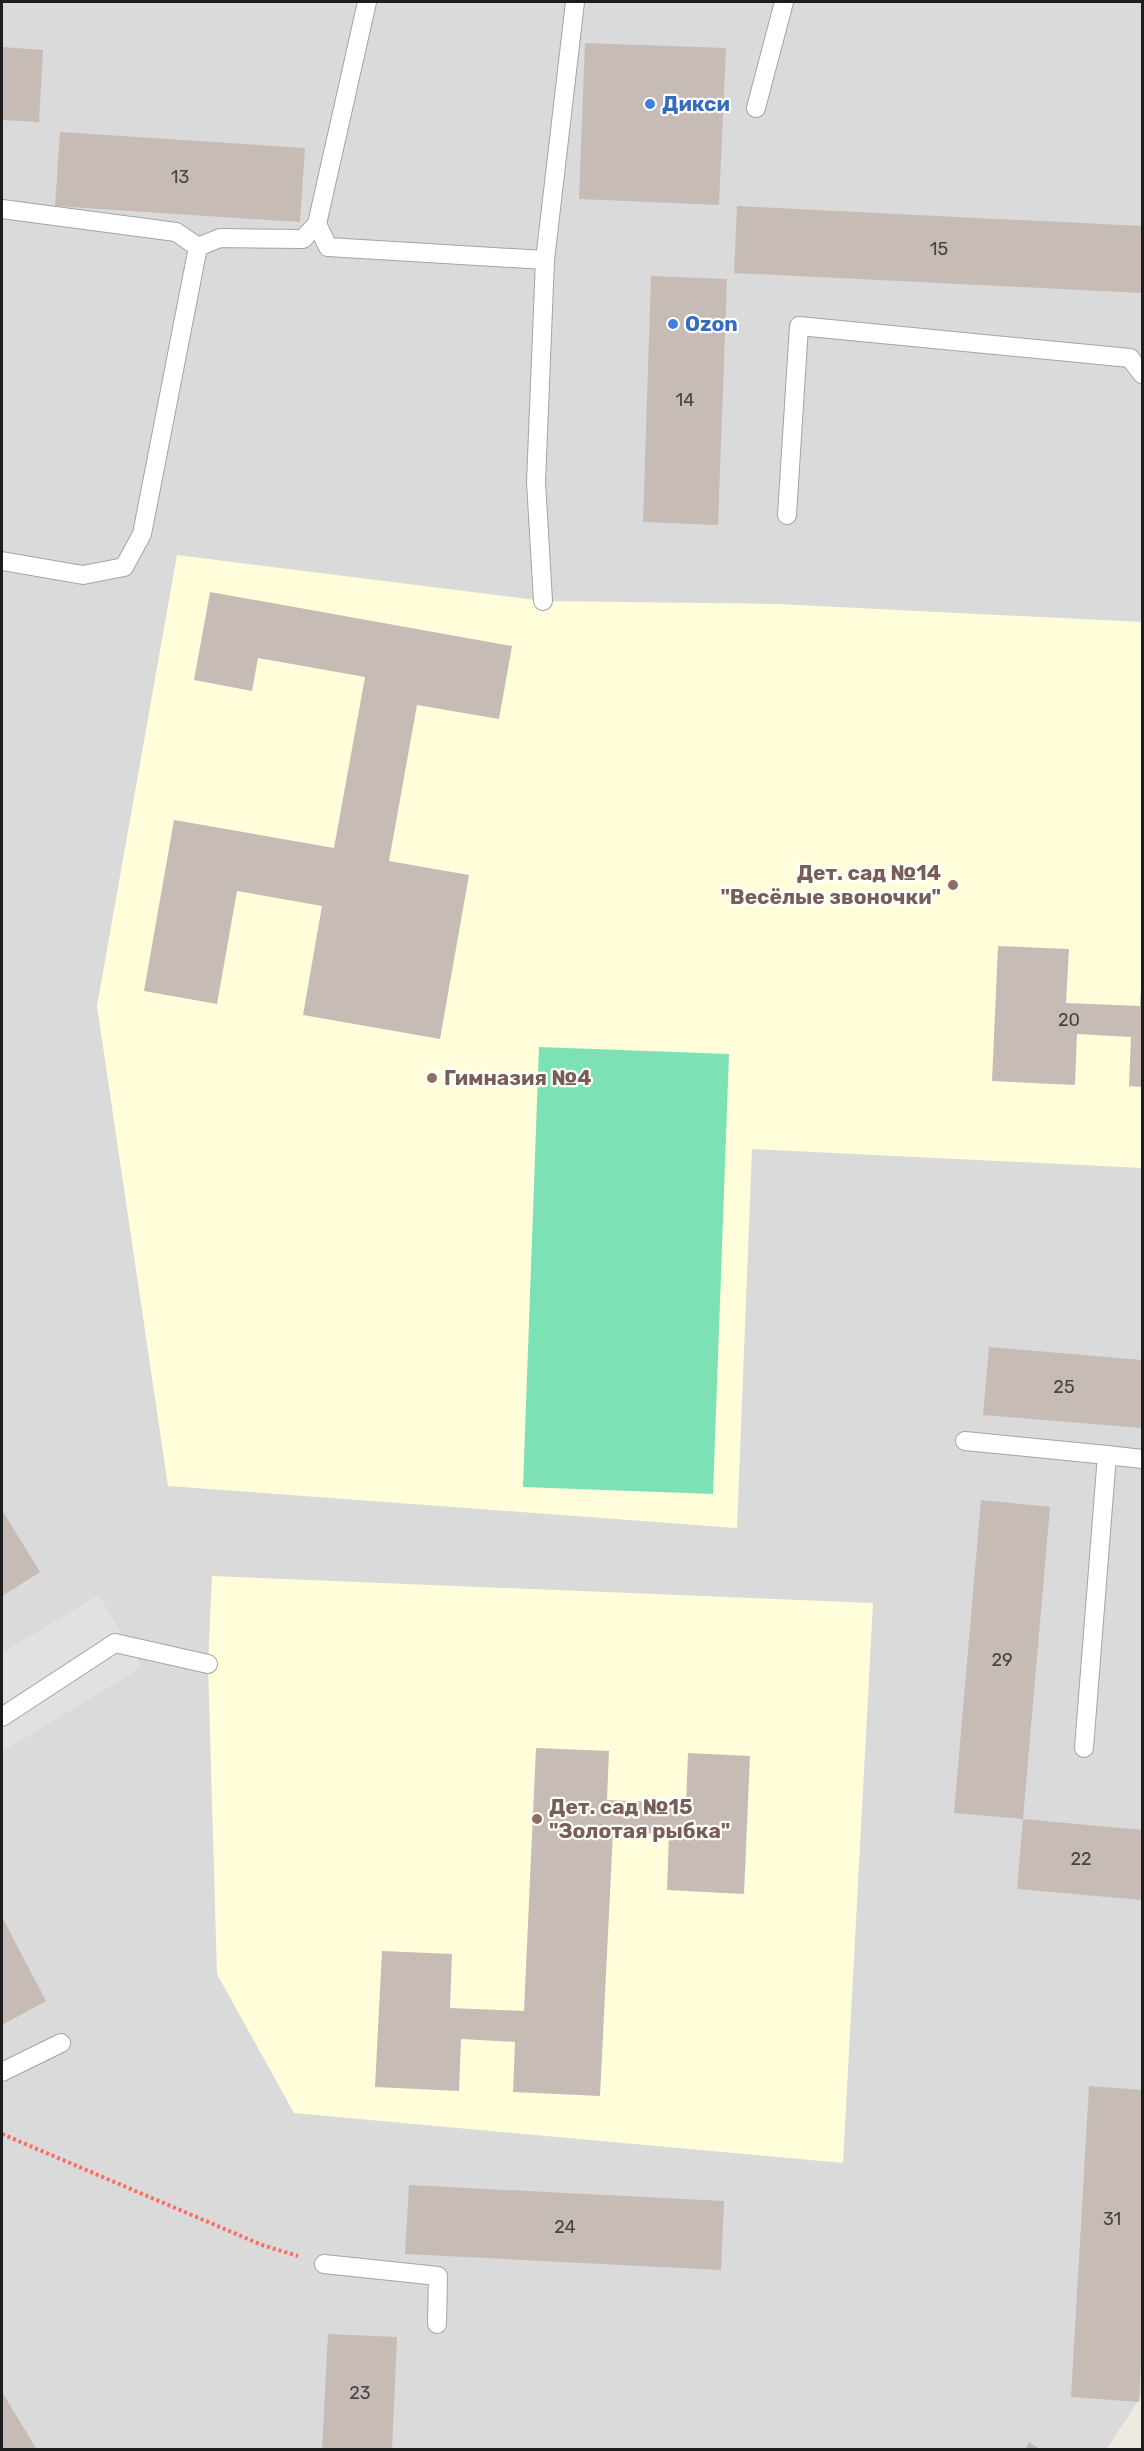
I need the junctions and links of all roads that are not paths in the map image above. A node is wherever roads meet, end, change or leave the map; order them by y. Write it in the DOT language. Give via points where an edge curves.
graph roads {
  1 [pos="367,2"];
  2 [pos="575,2"];
  3 [pos="784,2"];
  4 [pos="756,108"];
  5 [pos="2,209"];
  6 [pos="317,224"];
  7 [pos="198,247"];
  8 [pos="545,260"];
  9 [pos="1143,374"];
  10 [pos="787,515"];
  11 [pos="2,561"];
  12 [pos="543,601"];
  13 [pos="965,1441"];
  14 [pos="1107,1455"];
  15 [pos="1143,1459"];
  16 [pos="208,1664"];
  17 [pos="2,1717"];
  18 [pos="1084,1748"];
  19 [pos="61,2043"];
  20 [pos="2,2073"];
  21 [pos="324,2264"];
  22 [pos="438,2324"];
  1 -- 6 [label="lane"];
  2 -- 8 [label="lane"];
  3 -- 4 [label="lane"];
  5 -- 7 [label="lane" via="176,232"];
  6 -- 7 [label="lane" via="303,239 220,238"];
  6 -- 8 [label="lane" via="328,247"];
  7 -- 11 [label="lane" via="142,534 124,567 83,575"];
  8 -- 12 [label="lane" via="536,482"];
  9 -- 10 [label="lane" via="1130,358 799,326"];
  13 -- 14 [label="lane"];
  14 -- 15 [label="lane"];
  14 -- 18 [label="lane"];
  16 -- 17 [label="lane" via="115,1643"];
  19 -- 20 [label="lane"];
  21 -- 22 [label="lane" via="438,2276"];
}
